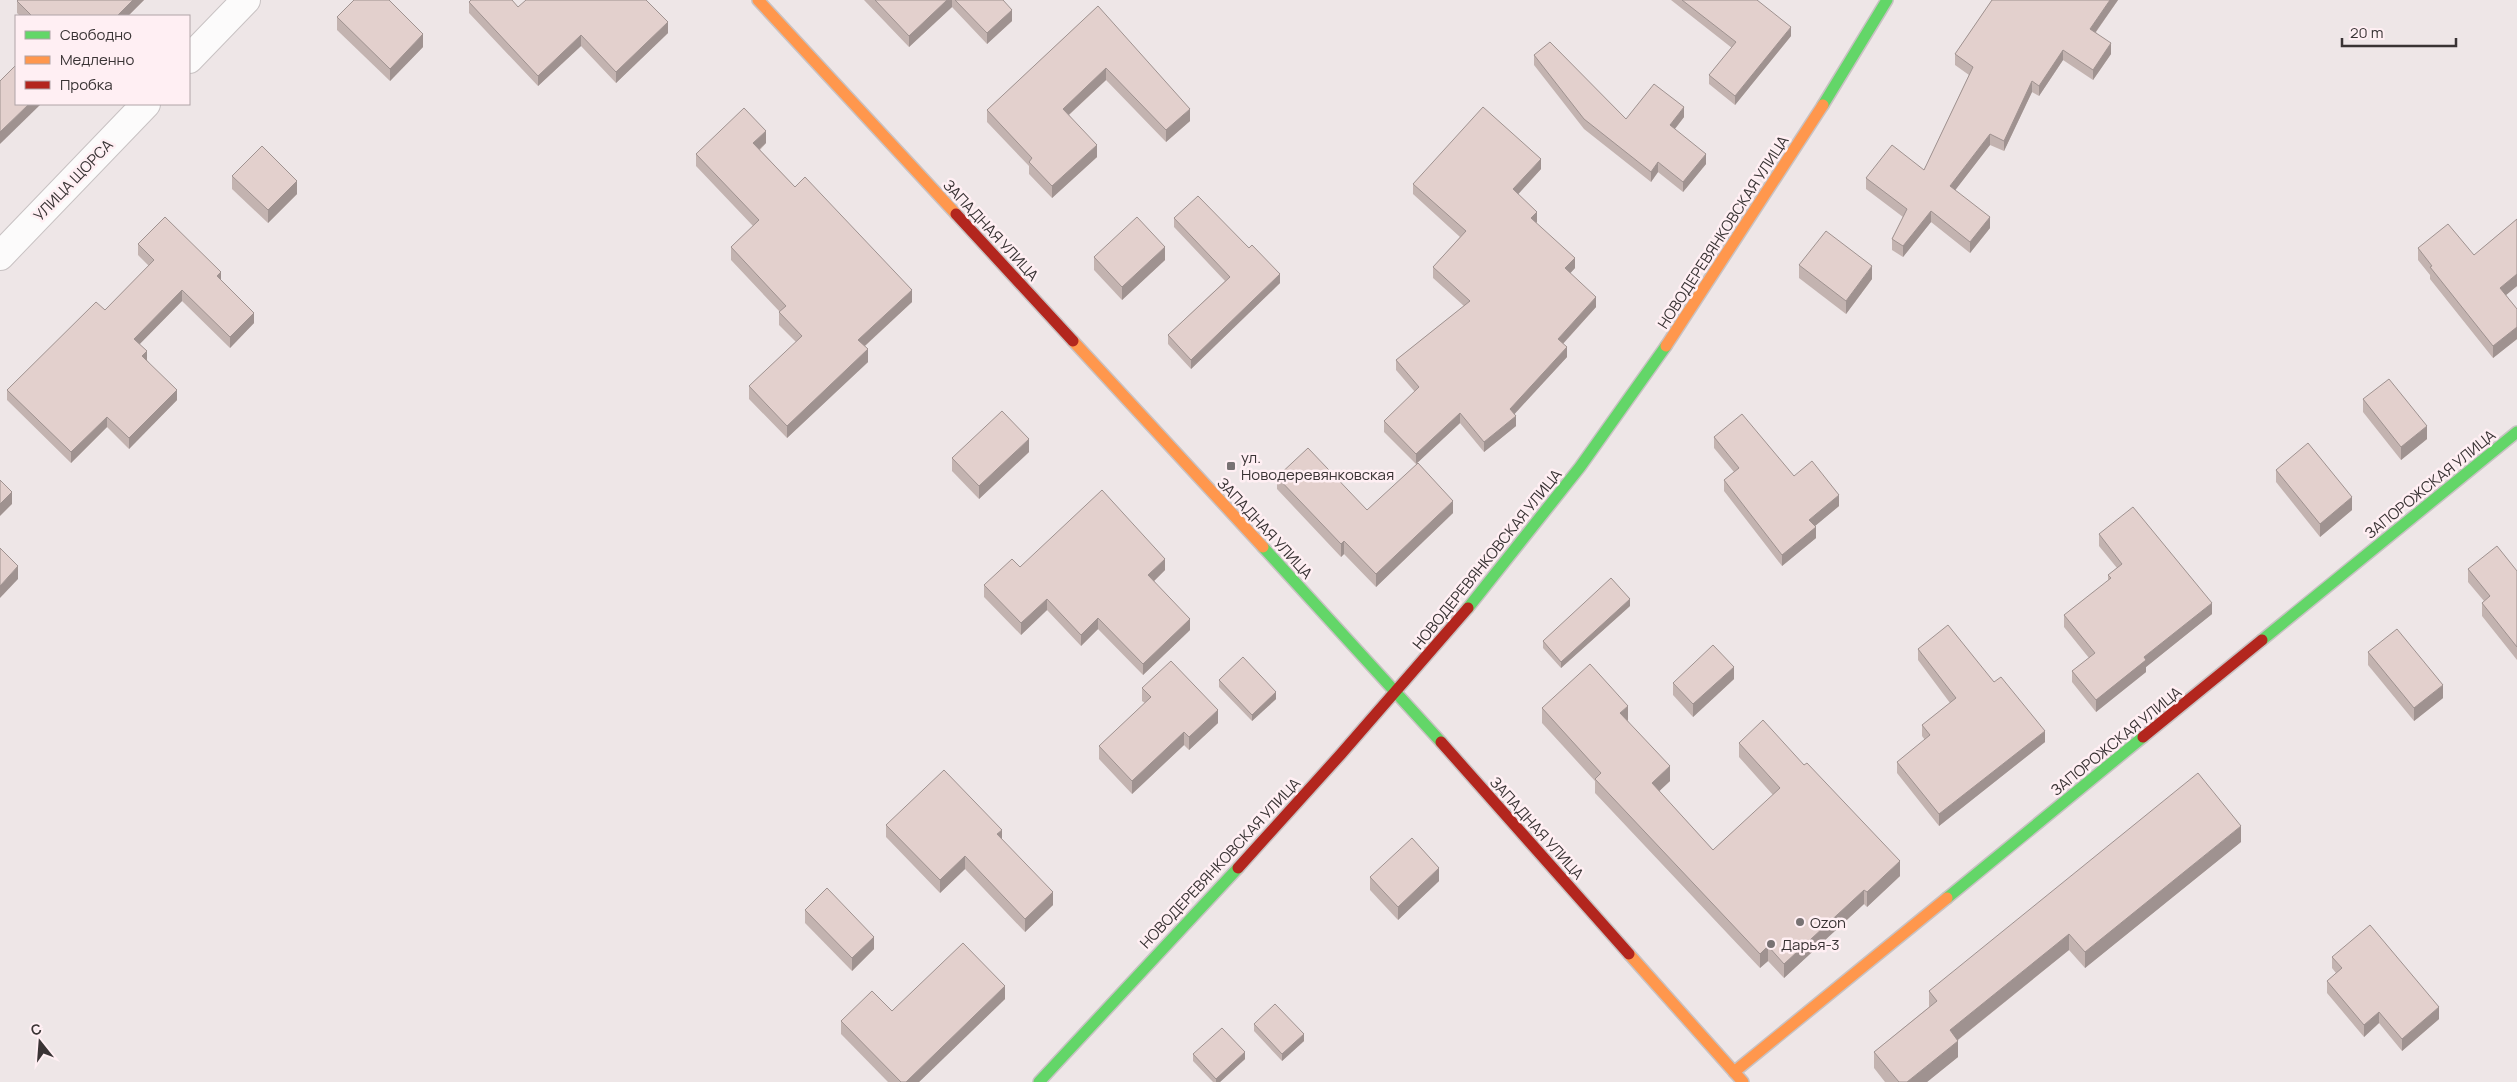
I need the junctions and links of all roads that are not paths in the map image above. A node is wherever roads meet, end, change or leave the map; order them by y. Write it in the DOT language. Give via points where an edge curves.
graph roads {
  1 [pos="246,0"];
  2 [pos="758,0"];
  3 [pos="1887,0"];
  4 [pos="190,58"];
  5 [pos="145,105"];
  6 [pos="0,256"];
  7 [pos="2517,432"];
  8 [pos="1397,692"];
  9 [pos="1734,1072"];
  10 [pos="1039,1082"];
  11 [pos="1743,1082"];
  1 -- 4 [label="street"];
  2 -- 8 [label="street, ЗАПАДНАЯ УЛИЦА"];
  3 -- 8 [label="street, НОВОДЕРЕВЯНКОВСКАЯ УЛИЦА" via="1686,318 1588,459 1515,552"];
  5 -- 6 [label="street, УЛИЦА ЩОРСА"];
  7 -- 9 [label="street, ЗАПОРОЖСКАЯ УЛИЦА"];
  8 -- 9 [label="street, ЗАПАДНАЯ УЛИЦА"];
  8 -- 10 [label="street, НОВОДЕРЕВЯНКОВСКАЯ УЛИЦА"];
  9 -- 11 [label="street, ЗАПАДНАЯ УЛИЦА"];
}
